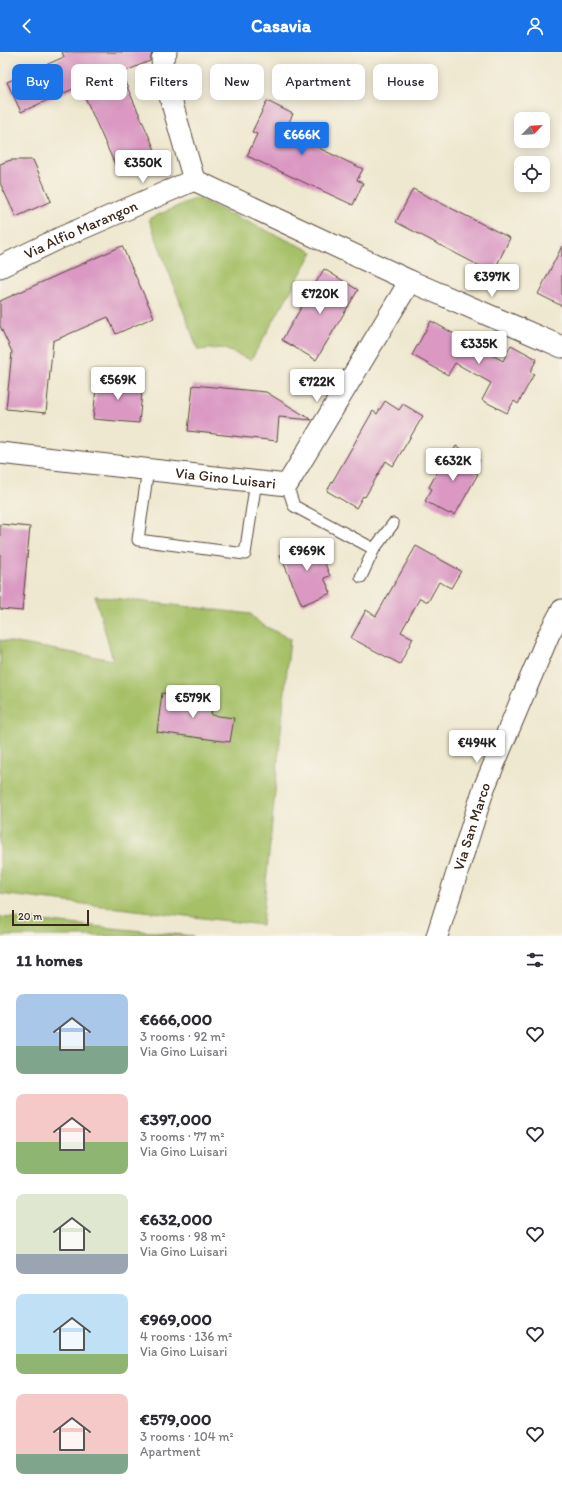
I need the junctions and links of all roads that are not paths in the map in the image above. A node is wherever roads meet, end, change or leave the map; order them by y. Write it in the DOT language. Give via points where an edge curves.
graph roads {
  1 [pos="166,52"];
  2 [pos="194,180"];
  3 [pos="0,266"];
  4 [pos="410,281"];
  5 [pos="562,346"];
  6 [pos="0,454"];
  7 [pos="148,469"];
  8 [pos="256,481"];
  9 [pos="287,485"];
  10 [pos="392,524"];
  11 [pos="374,549"];
  12 [pos="361,577"];
  13 [pos="562,610"];
  14 [pos="437,936"];
  1 -- 2 [label="street" via="162,59 163,72"];
  2 -- 3 [label="street, Via Alfio Marangon"];
  2 -- 4 [label="street"];
  4 -- 5 [label="street"];
  4 -- 9 [label="street, Via Gino Luisari"];
  6 -- 7 [label="street, Via Gino Luisari"];
  7 -- 8 [label="street, Via Gino Luisari"];
  7 -- 8 [label="lane" via="138,540 245,554"];
  8 -- 9 [label="street, Via Gino Luisari"];
  9 -- 11 [label="lane" via="294,506"];
  10 -- 11 [label="lane"];
  11 -- 12 [label="lane"];
  13 -- 14 [label="street, Via San Marco" via="549,634 484,788"];
}
